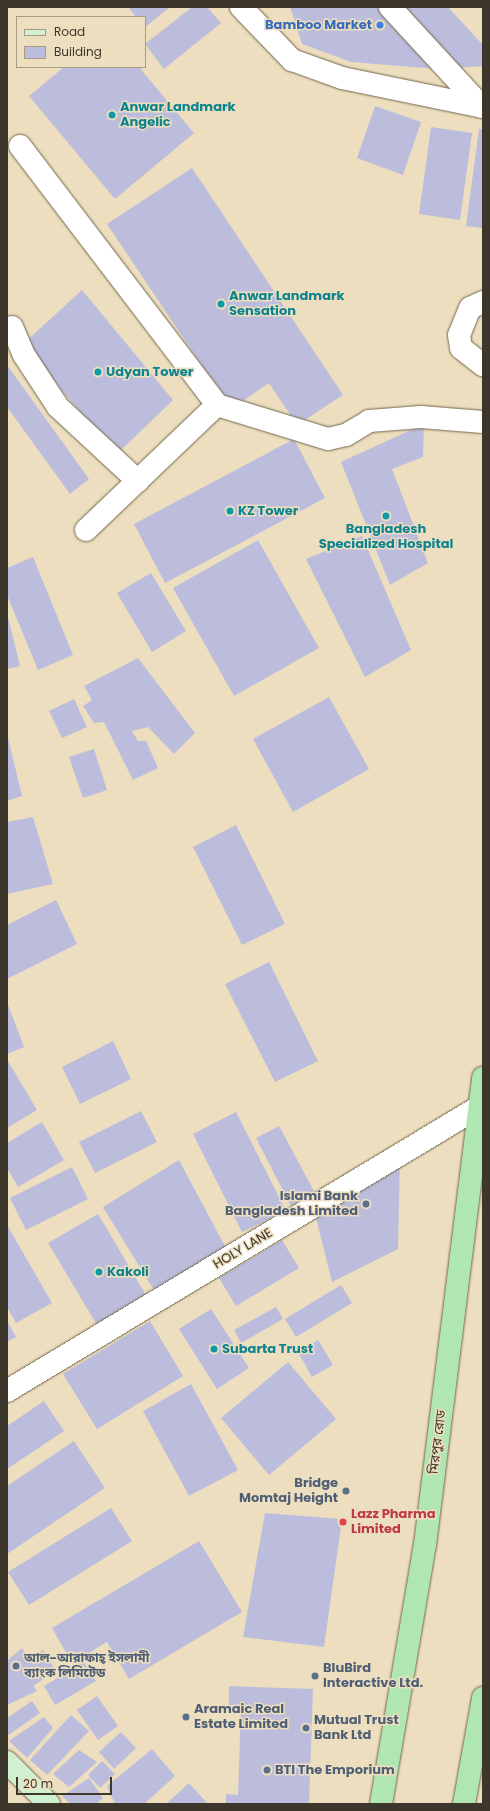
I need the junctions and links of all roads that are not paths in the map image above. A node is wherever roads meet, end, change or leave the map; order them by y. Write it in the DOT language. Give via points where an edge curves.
graph roads {
  1 [pos="241,7"];
  2 [pos="390,7"];
  3 [pos="482,107"];
  4 [pos="20,146"];
  5 [pos="483,302"];
  6 [pos="12,326"];
  7 [pos="483,365"];
  8 [pos="217,406"];
  9 [pos="483,422"];
  10 [pos="138,481"];
  11 [pos="86,530"];
  12 [pos="483,1078"];
  13 [pos="480,1107"];
  14 [pos="7,1391"];
  15 [pos="483,1698"];
  16 [pos="481,1720"];
  17 [pos="7,1762"];
  18 [pos="50,1804"];
  19 [pos="381,1804"];
  20 [pos="464,1804"];
  1 -- 3 [label="street" via="292,60 342,78"];
  2 -- 3 [label="street"];
  4 -- 8 [label="street"];
  5 -- 7 [label="street" via="470,308 459,335 461,348"];
  6 -- 10 [label="street" via="24,355 58,406"];
  8 -- 9 [label="street" via="328,439 346,435 369,422 420,417"];
  8 -- 10 [label="street"];
  10 -- 11 [label="street"];
  12 -- 13 [label="highway, মিরপুর রোড"];
  13 -- 14 [label="street, HOLY LANE"];
  13 -- 19 [label="highway, মিরপুর রোড" via="425,1545"];
  15 -- 16 [label="highway"];
  16 -- 20 [label="highway"];
  17 -- 18 [label="main road"];
}
